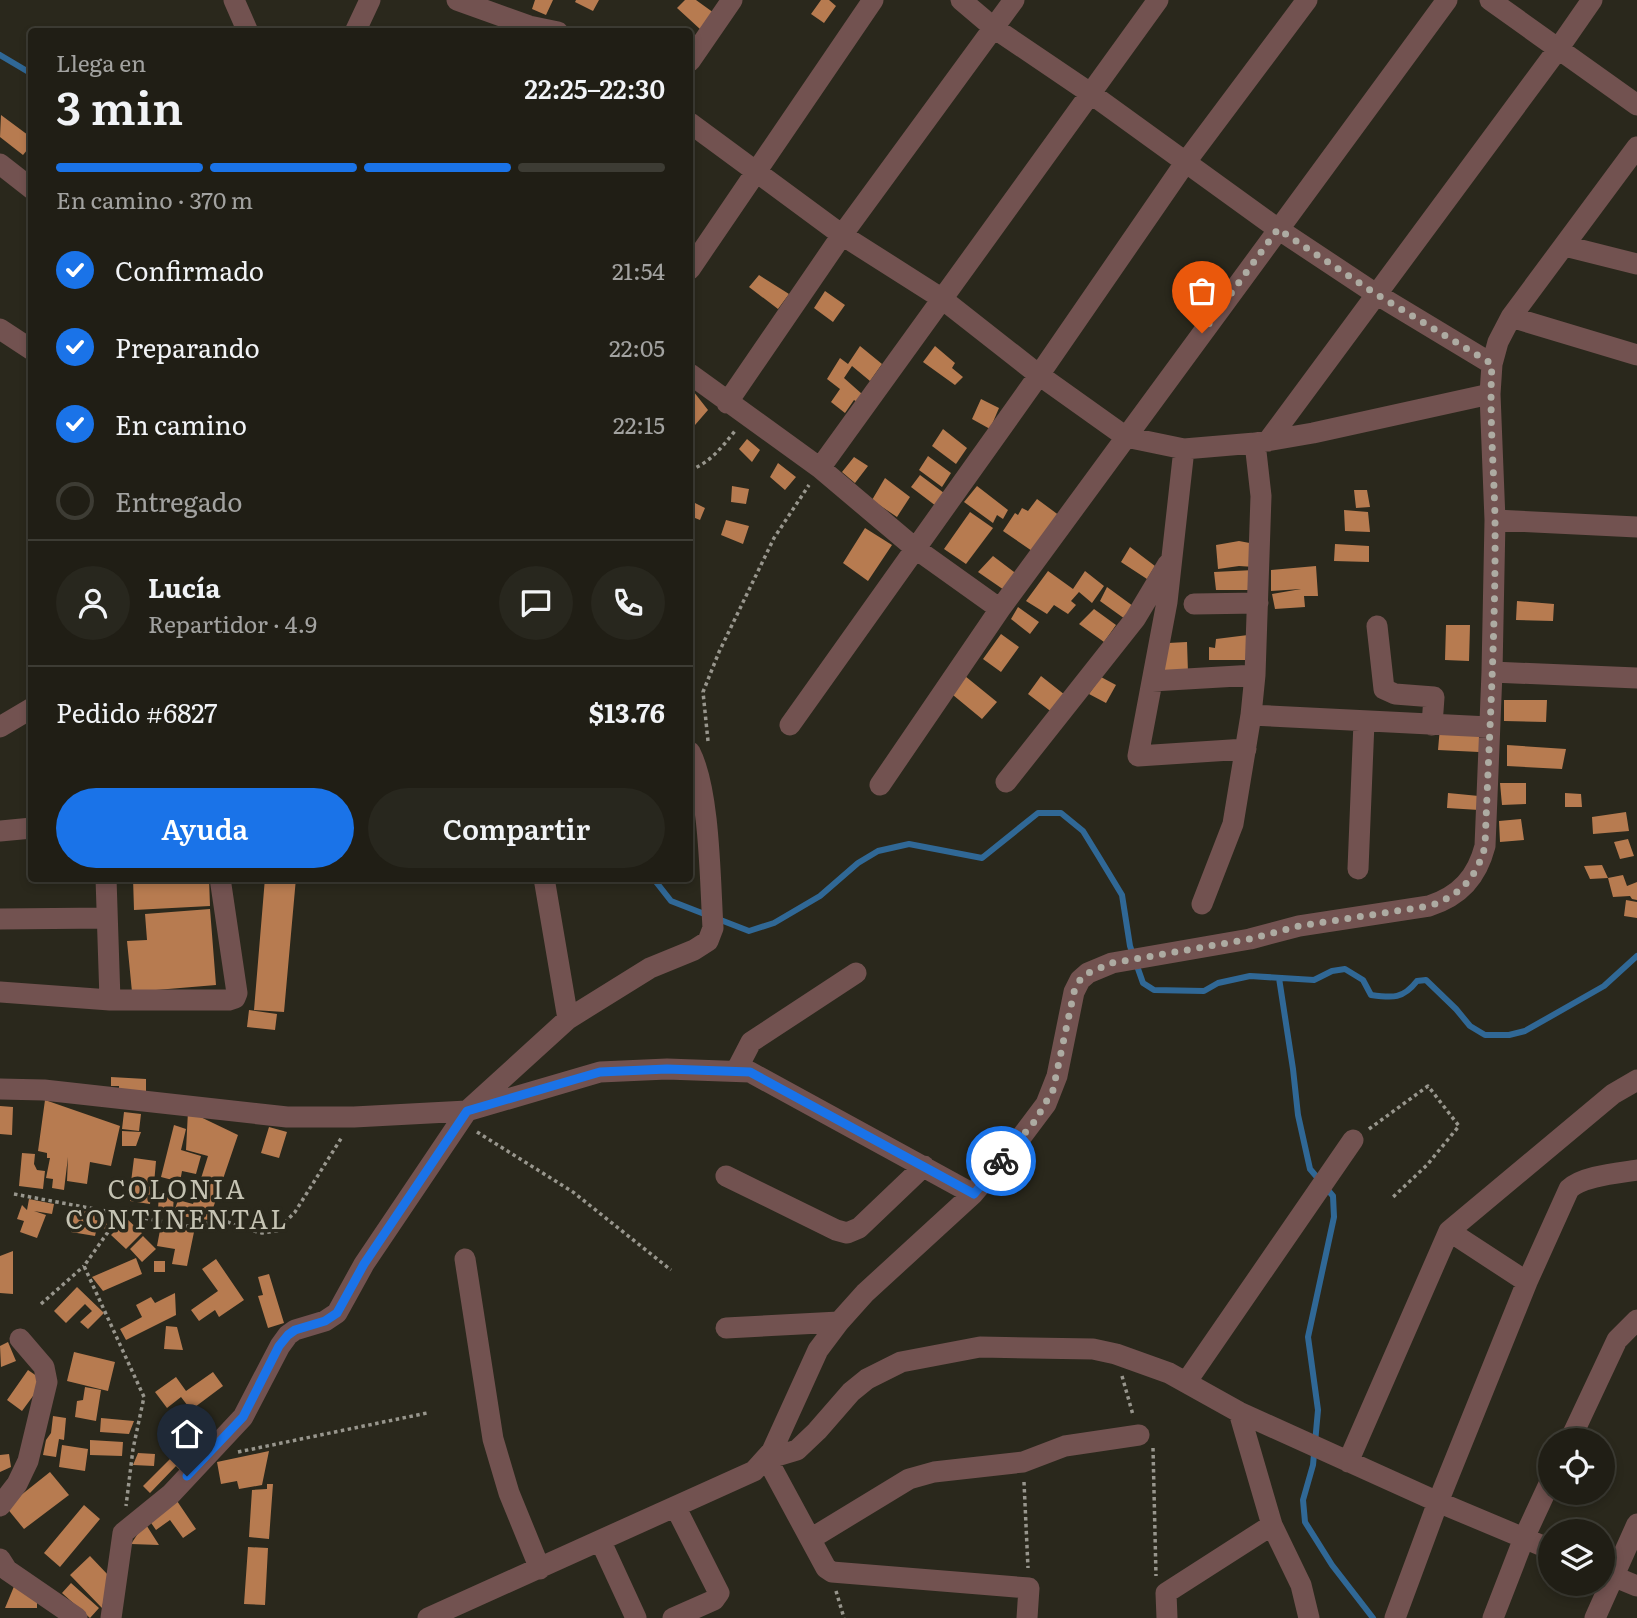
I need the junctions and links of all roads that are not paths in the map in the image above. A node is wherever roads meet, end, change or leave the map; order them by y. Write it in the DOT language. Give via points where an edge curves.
graph roads {
  1 [pos="234,0"];
  2 [pos="370,0"];
  3 [pos="457,0"];
  4 [pos="732,0"];
  5 [pos="873,0"];
  6 [pos="961,0"];
  7 [pos="1014,0"];
  8 [pos="1158,0"];
  9 [pos="1307,0"];
  10 [pos="1447,0"];
  11 [pos="1490,0"];
  12 [pos="1592,0"];
  13 [pos="246,28"];
  14 [pos="357,28"];
  15 [pos="539,28"];
  16 [pos="994,28"];
  17 [pos="1558,49"];
  18 [pos="693,57"];
  19 [pos="1090,93"];
  20 [pos="1637,105"];
  21 [pos="693,125"];
  22 [pos="1636,149"];
  23 [pos="1185,163"];
  24 [pos="0,164"];
  25 [pos="755,170"];
  26 [pos="28,186"];
  27 [pos="1278,229"];
  28 [pos="842,236"];
  29 [pos="1564,246"];
  30 [pos="693,264"];
  31 [pos="1637,264"];
  32 [pos="1376,294"];
  33 [pos="942,298"];
  34 [pos="1511,317"];
  35 [pos="0,328"];
  36 [pos="28,347"];
  37 [pos="1637,355"];
  38 [pos="1492,364"];
  39 [pos="1039,375"];
  40 [pos="693,376"];
  41 [pos="1490,394"];
  42 [pos="727,403"];
  43 [pos="1126,437"];
  44 [pos="1261,442"];
  45 [pos="1184,449"];
  46 [pos="820,468"];
  47 [pos="1495,520"];
  48 [pos="1637,527"];
  49 [pos="916,549"];
  50 [pos="1172,556"];
  51 [pos="1258,603"];
  52 [pos="1194,604"];
  53 [pos="1000,609"];
  54 [pos="1377,626"];
  55 [pos="1492,672"];
  56 [pos="1255,676"];
  57 [pos="1637,678"];
  58 [pos="1152,681"];
  59 [pos="28,710"];
  60 [pos="1251,715"];
  61 [pos="1364,722"];
  62 [pos="790,725"];
  63 [pos="1432,725"];
  64 [pos="0,727"];
  65 [pos="1489,727"];
  66 [pos="1246,749"];
  67 [pos="699,750"];
  68 [pos="1006,782"];
  69 [pos="880,785"];
  70 [pos="28,828"];
  71 [pos="0,831"];
  72 [pos="1358,869"];
  73 [pos="106,882"];
  74 [pos="221,882"];
  75 [pos="545,882"];
  76 [pos="1202,904"];
  77 [pos="107,918"];
  78 [pos="0,919"];
  79 [pos="856,973"];
  80 [pos="0,992"];
  81 [pos="110,1000"];
  82 [pos="568,1019"];
  83 [pos="736,1071"];
  84 [pos="1637,1080"];
  85 [pos="0,1089"];
  86 [pos="463,1116"];
  87 [pos="1353,1140"];
  88 [pos="925,1166"];
  89 [pos="1637,1170"];
  90 [pos="726,1176"];
  91 [pos="974,1194"];
  92 [pos="1449,1231"];
  93 [pos="466,1259"];
  94 [pos="1527,1282"];
  95 [pos="1637,1320"];
  96 [pos="839,1322"];
  97 [pos="726,1328"];
  98 [pos="20,1339"];
  99 [pos="1188,1381"];
  100 [pos="1239,1412"];
  101 [pos="1575,1428"];
  102 [pos="1139,1435"];
  103 [pos="767,1459"];
  104 [pos="1342,1459"];
  105 [pos="1438,1502"];
  106 [pos="1539,1505"];
  107 [pos="0,1506"];
  108 [pos="676,1508"];
  109 [pos="1637,1524"];
  110 [pos="1272,1525"];
  111 [pos="812,1538"];
  112 [pos="1524,1538"];
  113 [pos="601,1542"];
  114 [pos="1538,1544"];
  115 [pos="0,1559"];
  116 [pos="1615,1562"];
  117 [pos="540,1569"];
  118 [pos="1615,1577"];
  119 [pos="1637,1587"];
  120 [pos="1602,1596"];
  121 [pos="77,1618"];
  122 [pos="111,1618"];
  123 [pos="428,1618"];
  124 [pos="636,1618"];
  125 [pos="673,1618"];
  126 [pos="1027,1618"];
  127 [pos="1167,1618"];
  128 [pos="1309,1618"];
  129 [pos="1395,1618"];
  130 [pos="1493,1618"];
  131 [pos="1595,1618"];
  1 -- 13 [label="street"];
  2 -- 14 [label="street"];
  3 -- 15 [label="street"];
  4 -- 18 [label="street"];
  5 -- 25 [label="street"];
  6 -- 16 [label="street"];
  7 -- 16 [label="street"];
  8 -- 19 [label="street"];
  9 -- 23 [label="street"];
  10 -- 27 [label="street"];
  11 -- 17 [label="street"];
  12 -- 17 [label="street"];
  16 -- 19 [label="street"];
  16 -- 28 [label="street"];
  17 -- 20 [label="street"];
  17 -- 32 [label="street"];
  19 -- 23 [label="street"];
  19 -- 33 [label="street"];
  21 -- 25 [label="street"];
  22 -- 29 [label="street"];
  23 -- 27 [label="street"];
  23 -- 39 [label="street"];
  24 -- 26 [label="street"];
  25 -- 28 [label="street"];
  25 -- 30 [label="street"];
  27 -- 32 [label="street"];
  27 -- 43 [label="street"];
  28 -- 33 [label="street"];
  28 -- 42 [label="street"];
  29 -- 31 [label="street"];
  29 -- 34 [label="street"];
  32 -- 38 [label="street"];
  32 -- 44 [label="street"];
  33 -- 39 [label="street"];
  33 -- 46 [label="street"];
  34 -- 37 [label="street"];
  34 -- 38 [label="street"];
  35 -- 36 [label="street"];
  38 -- 41 [label="street"];
  39 -- 43 [label="street"];
  39 -- 49 [label="street"];
  40 -- 42 [label="street"];
  41 -- 44 [label="street"];
  41 -- 47 [label="street"];
  42 -- 46 [label="street"];
  43 -- 45 [label="street"];
  43 -- 53 [label="street"];
  44 -- 45 [label="street"];
  44 -- 51 [label="street"];
  45 -- 50 [label="street"];
  46 -- 49 [label="street"];
  47 -- 48 [label="street"];
  47 -- 55 [label="street"];
  49 -- 53 [label="street"];
  49 -- 62 [label="street"];
  50 -- 58 [label="street"];
  50 -- 68 [label="street" via="1135,619"];
  51 -- 52 [label="street"];
  51 -- 56 [label="street"];
  53 -- 69 [label="street"];
  54 -- 63 [label="street" via="1384,689 1434,697"];
  55 -- 57 [label="street"];
  55 -- 65 [label="street"];
  56 -- 58 [label="street"];
  56 -- 60 [label="street"];
  58 -- 66 [label="street" via="1138,756"];
  59 -- 64 [label="street"];
  60 -- 61 [label="street"];
  60 -- 66 [label="street"];
  61 -- 63 [label="street"];
  61 -- 72 [label="street"];
  63 -- 65 [label="street"];
  65 -- 91 [label="street" via="1485,846 1472,879 1446,901 1429,906 1299,926 1098,968 1080,980 1074,992 1057,1076 1046,1104"];
  66 -- 76 [label="street" via="1233,824"];
  67 -- 82 [label="street" via="696,764 713,928 708,941 650,968"];
  70 -- 71 [label="street"];
  73 -- 77 [label="street"];
  74 -- 81 [label="street" via="235,998"];
  75 -- 82 [label="street"];
  77 -- 78 [label="street"];
  77 -- 81 [label="street"];
  79 -- 83 [label="street" via="751,1042"];
  80 -- 81 [label="street"];
  82 -- 86 [label="street"];
  83 -- 86 [label="street" via="600,1072"];
  83 -- 88 [label="street" via="750,1072"];
  84 -- 92 [label="street" via="1613,1094"];
  85 -- 86 [label="street" via="287,1117"];
  86 -- 122 [label="street" via="364,1264 337,1313 288,1335 243,1417 171,1494 123,1533"];
  87 -- 99 [label="street"];
  88 -- 90 [label="street" via="859,1228 847,1233"];
  88 -- 91 [label="street"];
  89 -- 94 [label="street" via="1569,1189"];
  91 -- 96 [label="street"];
  92 -- 94 [label="street"];
  92 -- 104 [label="street"];
  93 -- 117 [label="street" via="493,1439"];
  94 -- 105 [label="street"];
  95 -- 101 [label="street" via="1616,1339"];
  96 -- 97 [label="street"];
  96 -- 103 [label="street" via="818,1350"];
  98 -- 107 [label="street" via="44,1367 47,1382 28,1461"];
  99 -- 100 [label="street"];
  99 -- 103 [label="street" via="1116,1354 1071,1348 990,1346 938,1353 901,1362 867,1379 797,1450"];
  100 -- 104 [label="street"];
  100 -- 110 [label="street"];
  102 -- 111 [label="street" via="1065,1446 1023,1462 909,1479"];
  103 -- 108 [label="street" via="754,1471"];
  103 -- 111 [label="street"];
  104 -- 105 [label="street"];
  105 -- 112 [label="street"];
  105 -- 129 [label="street"];
  106 -- 112 [label="street"];
  108 -- 113 [label="street"];
  108 -- 125 [label="street" via="719,1593 714,1600"];
  109 -- 116 [label="street"];
  110 -- 127 [label="street" via="1166,1593"];
  110 -- 128 [label="street" via="1301,1585"];
  111 -- 126 [label="street" via="832,1572 1029,1588"];
  112 -- 114 [label="street"];
  112 -- 130 [label="street"];
  113 -- 117 [label="street"];
  113 -- 124 [label="street"];
  115 -- 121 [label="street" via="6,1570"];
  117 -- 123 [label="street"];
  118 -- 119 [label="street"];
  120 -- 131 [label="street"];
}
